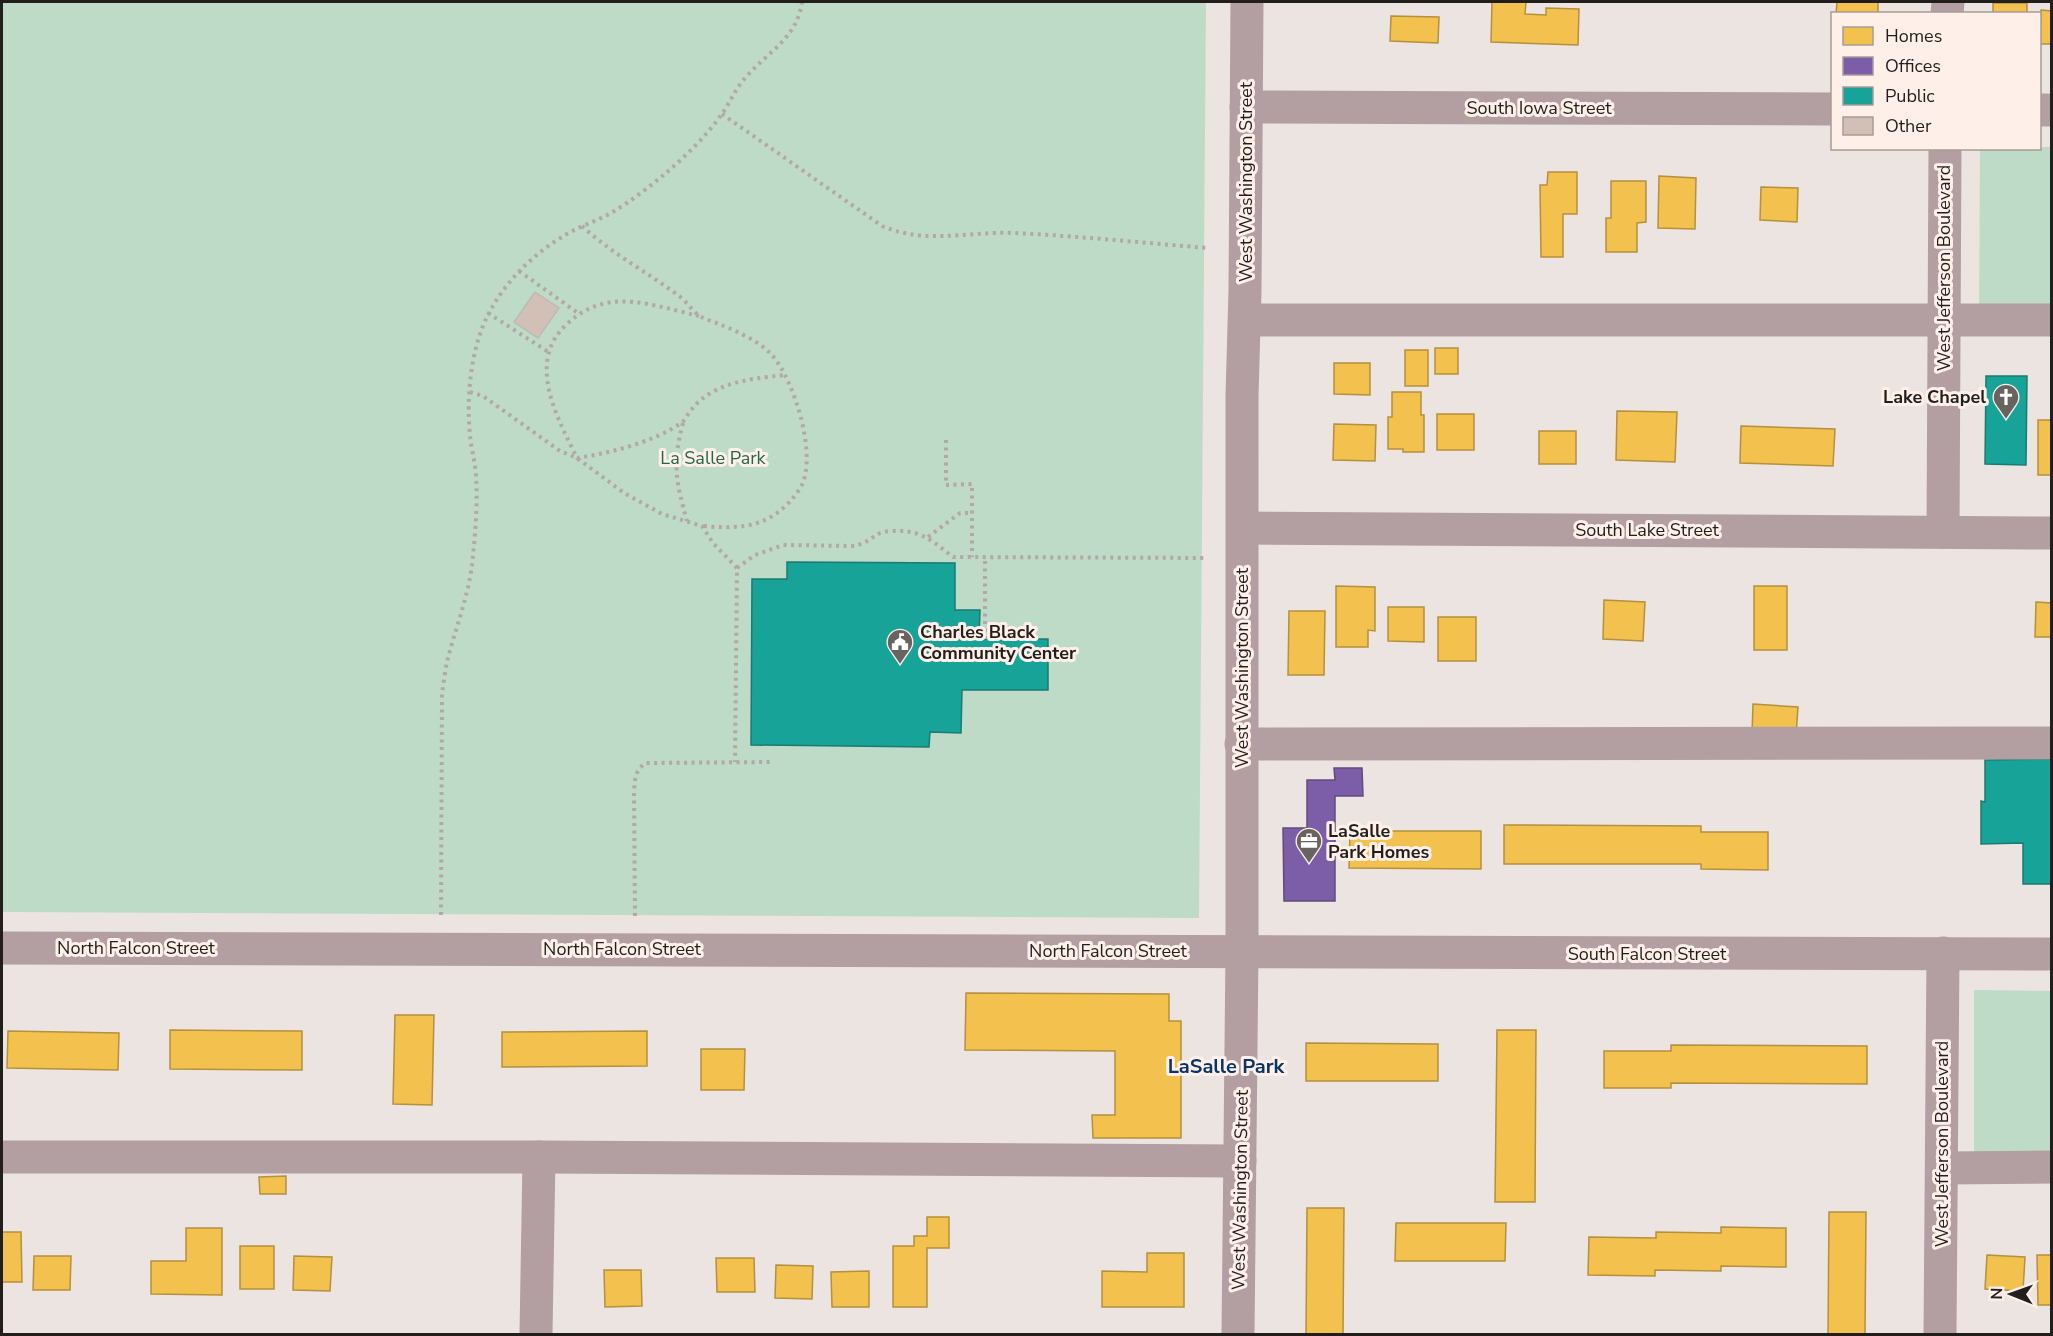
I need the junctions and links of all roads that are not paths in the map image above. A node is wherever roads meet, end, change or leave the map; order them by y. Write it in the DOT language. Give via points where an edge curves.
graph roads {
  1 [pos="1247,2"];
  2 [pos="1246,107"];
  3 [pos="1831,109"];
  4 [pos="1945,150"];
  5 [pos="1245,320"];
  6 [pos="1943,320"];
  7 [pos="2052,320"];
  8 [pos="1243,528"];
  9 [pos="1943,532"];
  10 [pos="2052,533"];
  11 [pos="2052,743"];
  12 [pos="1241,744"];
  13 [pos="2,948"];
  14 [pos="1242,951"];
  15 [pos="1943,953"];
  16 [pos="2052,954"];
  17 [pos="2,1157"];
  18 [pos="539,1157"];
  19 [pos="1240,1161"];
  20 [pos="2052,1167"];
  21 [pos="1942,1168"];
  22 [pos="536,1335"];
  23 [pos="1238,1335"];
  24 [pos="1940,1335"];
  1 -- 2 [label="street, West Washington Street"];
  2 -- 3 [label="street, South Iowa Street"];
  2 -- 5 [label="street, West Washington Street"];
  4 -- 6 [label="street, West Jefferson Boulevard"];
  5 -- 6 [label="street"];
  5 -- 8 [label="street, West Washington Street"];
  6 -- 7 [label="street"];
  6 -- 9 [label="street, West Jefferson Boulevard"];
  8 -- 9 [label="street, South Lake Street"];
  8 -- 12 [label="street, West Washington Street"];
  9 -- 10 [label="street, South Lake Street"];
  11 -- 12 [label="street"];
  12 -- 14 [label="street, West Washington Street"];
  13 -- 14 [label="street, North Falcon Street"];
  14 -- 15 [label="street, South Falcon Street"];
  14 -- 19 [label="street, West Washington Street"];
  15 -- 16 [label="street, South Falcon Street"];
  15 -- 21 [label="street, West Jefferson Boulevard"];
  17 -- 18 [label="street"];
  18 -- 19 [label="street"];
  18 -- 22 [label="street"];
  19 -- 23 [label="street, West Washington Street"];
  20 -- 21 [label="street"];
  21 -- 24 [label="street, West Jefferson Boulevard"];
}
